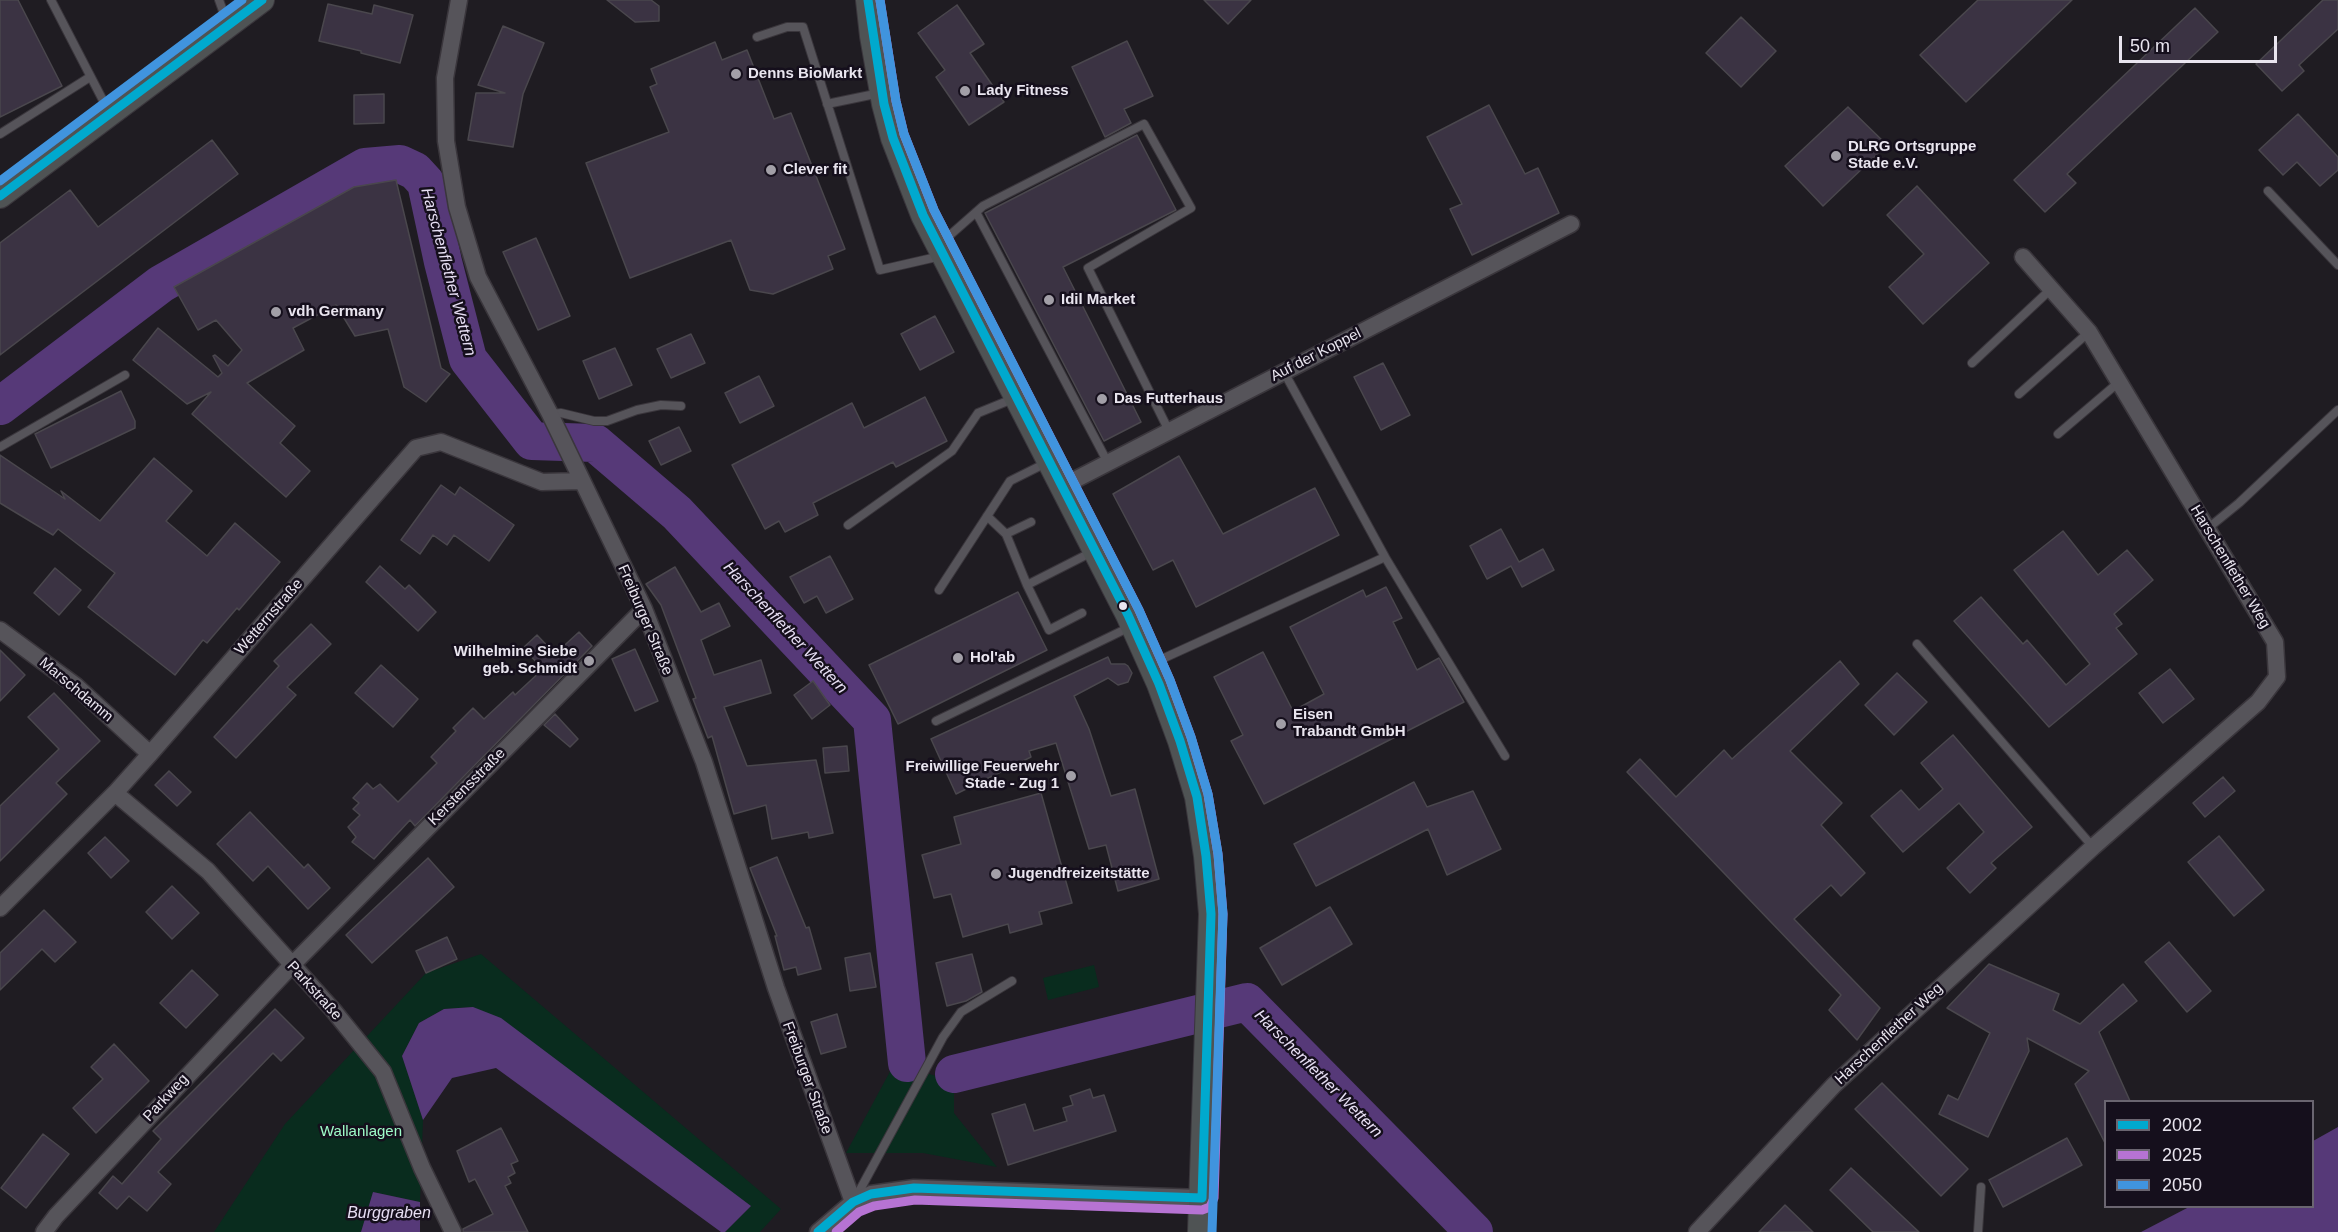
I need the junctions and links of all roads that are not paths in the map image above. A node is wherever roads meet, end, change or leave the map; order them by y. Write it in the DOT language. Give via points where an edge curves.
graph roads {
  1 [pos="51,0"];
  2 [pos="219,0"];
  3 [pos="262,0"];
  4 [pos="459,0"];
  5 [pos="873,1"];
  6 [pos="228,24"];
  7 [pos="757,37"];
  8 [pos="90,77"];
  9 [pos="882,92"];
  10 [pos="827,104"];
  11 [pos="110,114"];
  12 [pos="0,134"];
  13 [pos="2268,191"];
  14 [pos="0,196"];
  15 [pos="976,213"];
  16 [pos="1571,224"];
  17 [pos="940,251"];
  18 [pos="2023,257"];
  19 [pos="2338,265"];
  20 [pos="2051,289"];
  21 [pos="2090,332"];
  22 [pos="1972,363"];
  23 [pos="1284,372"];
  24 [pos="125,375"];
  25 [pos="2119,382"];
  26 [pos="2019,394"];
  27 [pos="1016,397"];
  28 [pos="681,405"];
  29 [pos="2338,410"];
  30 [pos="550,414"];
  31 [pos="1169,431"];
  32 [pos="2058,434"];
  33 [pos="0,447"];
  34 [pos="1048,462"];
  35 [pos="1107,463"];
  36 [pos="581,481"];
  37 [pos="1061,487"];
  38 [pos="987,516"];
  39 [pos="1032,522"];
  40 [pos="848,525"];
  41 [pos="2207,529"];
  42 [pos="1006,534"];
  43 [pos="1094,550"];
  44 [pos="1385,557"];
  45 [pos="1027,585"];
  46 [pos="939,590"];
  47 [pos="644,609"];
  48 [pos="1082,613"];
  49 [pos="1132,626"];
  50 [pos="0,630"];
  51 [pos="1917,644"];
  52 [pos="1150,664"];
  53 [pos="936,721"];
  54 [pos="150,754"];
  55 [pos="1504,756"];
  56 [pos="115,793"];
  57 [pos="2092,847"];
  58 [pos="0,908"];
  59 [pos="291,966"];
  60 [pos="1012,981"];
  61 [pos="1981,1187"];
  62 [pos="1202,1198"];
  63 [pos="853,1202"];
  64 [pos="44,1232"];
  65 [pos="453,1232"];
  66 [pos="818,1232"];
  67 [pos="1200,1232"];
  68 [pos="1696,1232"];
  69 [pos="1978,1232"];
  1 -- 8 [label="lane"];
  2 -- 6 [label="lane"];
  3 -- 6 [label="main road"];
  4 -- 30 [label="street, Freiburger Straße" via="445,78 446,141 457,207 478,277"];
  5 -- 9 [label="main road" via="872,36"];
  6 -- 11 [label="main road"];
  7 -- 10 [label="lane" via="787,27 803,27"];
  8 -- 11 [label="lane"];
  8 -- 12 [label="lane"];
  9 -- 10 [label="lane"];
  9 -- 17 [label="main road" via="897,147"];
  10 -- 17 [label="lane" via="880,270"];
  11 -- 14 [label="main road"];
  13 -- 19 [label="lane"];
  15 -- 17 [label="lane"];
  15 -- 31 [label="lane" via="1144,124 1191,208 1088,268"];
  15 -- 35 [label="lane"];
  16 -- 23 [label="street, Auf der Koppel"];
  17 -- 27 [label="main road"];
  18 -- 20 [label="street, Harschenflether Weg"];
  20 -- 21 [label="street, Harschenflether Weg"];
  20 -- 22 [label="lane"];
  21 -- 25 [label="street, Harschenflether Weg"];
  21 -- 26 [label="lane"];
  23 -- 31 [label="street, Auf der Koppel"];
  23 -- 44 [label="lane"];
  24 -- 33 [label="lane"];
  25 -- 32 [label="lane"];
  25 -- 41 [label="street, Harschenflether Weg"];
  27 -- 34 [label="main road"];
  27 -- 40 [label="lane" via="978,413 952,451"];
  28 -- 30 [label="lane" via="645,408 607,421"];
  29 -- 41 [label="lane"];
  30 -- 36 [label="street, Freiburger Straße"];
  31 -- 35 [label="street, Auf der Koppel"];
  34 -- 37 [label="main road"];
  34 -- 38 [label="lane" via="1010,481"];
  35 -- 37 [label="street, Auf der Koppel"];
  36 -- 47 [label="street, Freiburger Straße"];
  36 -- 54 [label="street, Wetternstraße" via="542,482 441,442 416,448"];
  37 -- 43 [label="main road"];
  38 -- 42 [label="lane"];
  38 -- 46 [label="lane"];
  39 -- 42 [label="lane"];
  41 -- 57 [label="street, Harschenflether Weg" via="2275,642 2277,677 2258,702"];
  42 -- 45 [label="lane"];
  43 -- 45 [label="lane"];
  43 -- 49 [label="main road"];
  44 -- 52 [label="lane"];
  44 -- 55 [label="lane"];
  45 -- 48 [label="lane" via="1049,630"];
  47 -- 59 [label="street, Kerstensstraße"];
  47 -- 63 [label="street, Freiburger Straße" via="704,762 776,988"];
  49 -- 52 [label="main road"];
  49 -- 53 [label="lane"];
  50 -- 54 [label="street, Marschdamm" via="76,687"];
  51 -- 57 [label="lane"];
  52 -- 62 [label="main road" via="1197,797 1206,856 1211,914"];
  54 -- 56 [label="street, Wetternstraße"];
  56 -- 58 [label="street, Wetternstraße"];
  56 -- 59 [label="street, Parkstraße" via="208,871"];
  57 -- 68 [label="street, Harschenflether Weg" via="1834,1085"];
  59 -- 64 [label="street, Parkweg"];
  59 -- 65 [label="street, Parkstraße" via="383,1072"];
  60 -- 63 [label="lane" via="961,1012 943,1037"];
  61 -- 69 [label="lane"];
  62 -- 63 [label="street" via="914,1188 871,1194"];
  62 -- 67 [label="main road"];
  63 -- 66 [label="street"];
}
